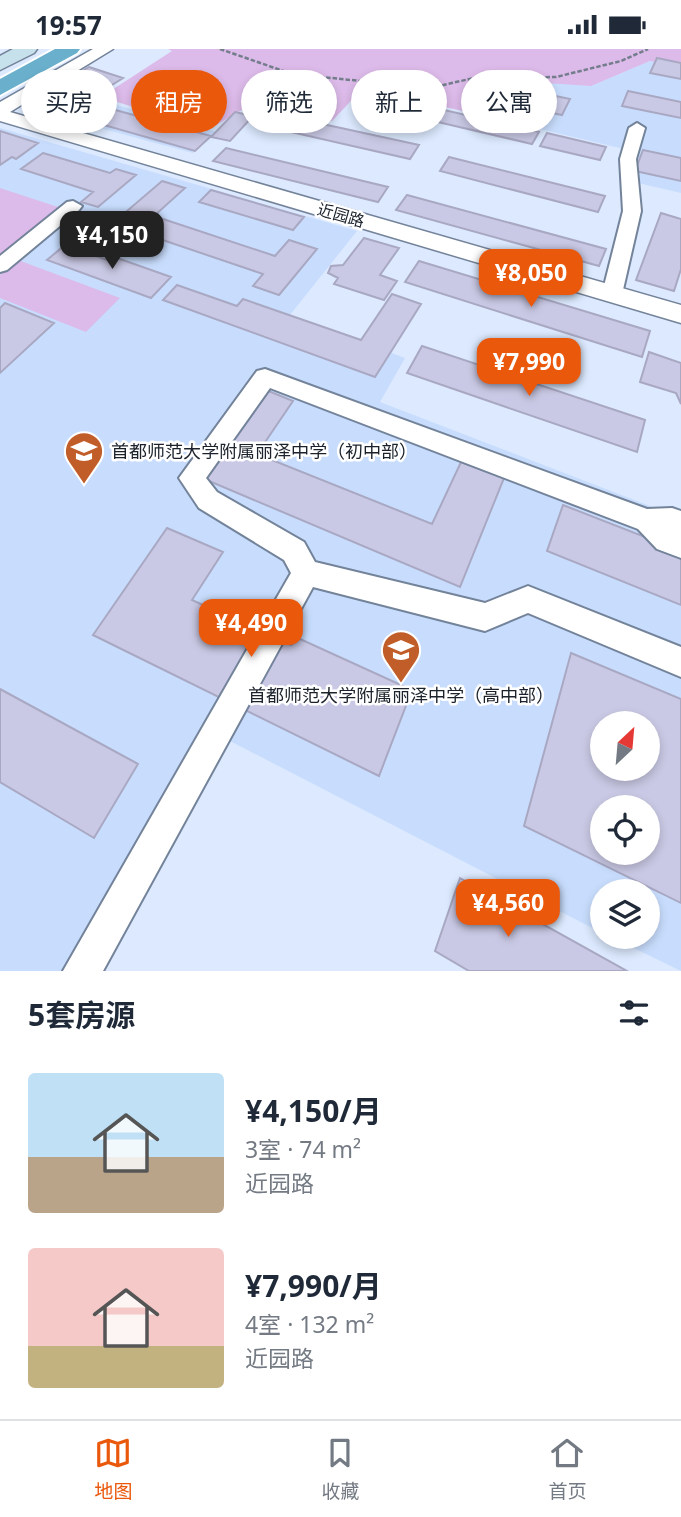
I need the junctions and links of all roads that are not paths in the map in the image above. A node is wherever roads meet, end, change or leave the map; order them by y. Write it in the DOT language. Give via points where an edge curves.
graph roads {
  1 [pos="105,49"];
  2 [pos="66,51"];
  3 [pos="30,56"];
  4 [pos="0,64"];
  5 [pos="0,88"];
  6 [pos="0,112"];
  7 [pos="637,128"];
  8 [pos="73,206"];
  9 [pos="0,266"];
  10 [pos="612,294"];
  11 [pos="681,314"];
  12 [pos="647,521"];
  13 [pos="681,523"];
  14 [pos="681,546"];
  15 [pos="306,573"];
  16 [pos="681,661"];
  17 [pos="82,971"];
  1 -- 6 [label="street"];
  2 -- 3 [label="highway"];
  3 -- 4 [label="highway"];
  3 -- 5 [label="main road"];
  6 -- 10 [label="street, 近园路"];
  7 -- 10 [label="street" via="628,159 632,211"];
  8 -- 9 [label="street"];
  10 -- 11 [label="street, 近园路"];
  12 -- 13 [label="street"];
  12 -- 14 [label="street" via="667,541"];
  12 -- 15 [label="street" via="265,377 192,478 208,500 294,551"];
  15 -- 16 [label="street" via="485,617 528,599"];
  15 -- 17 [label="street"];
}
